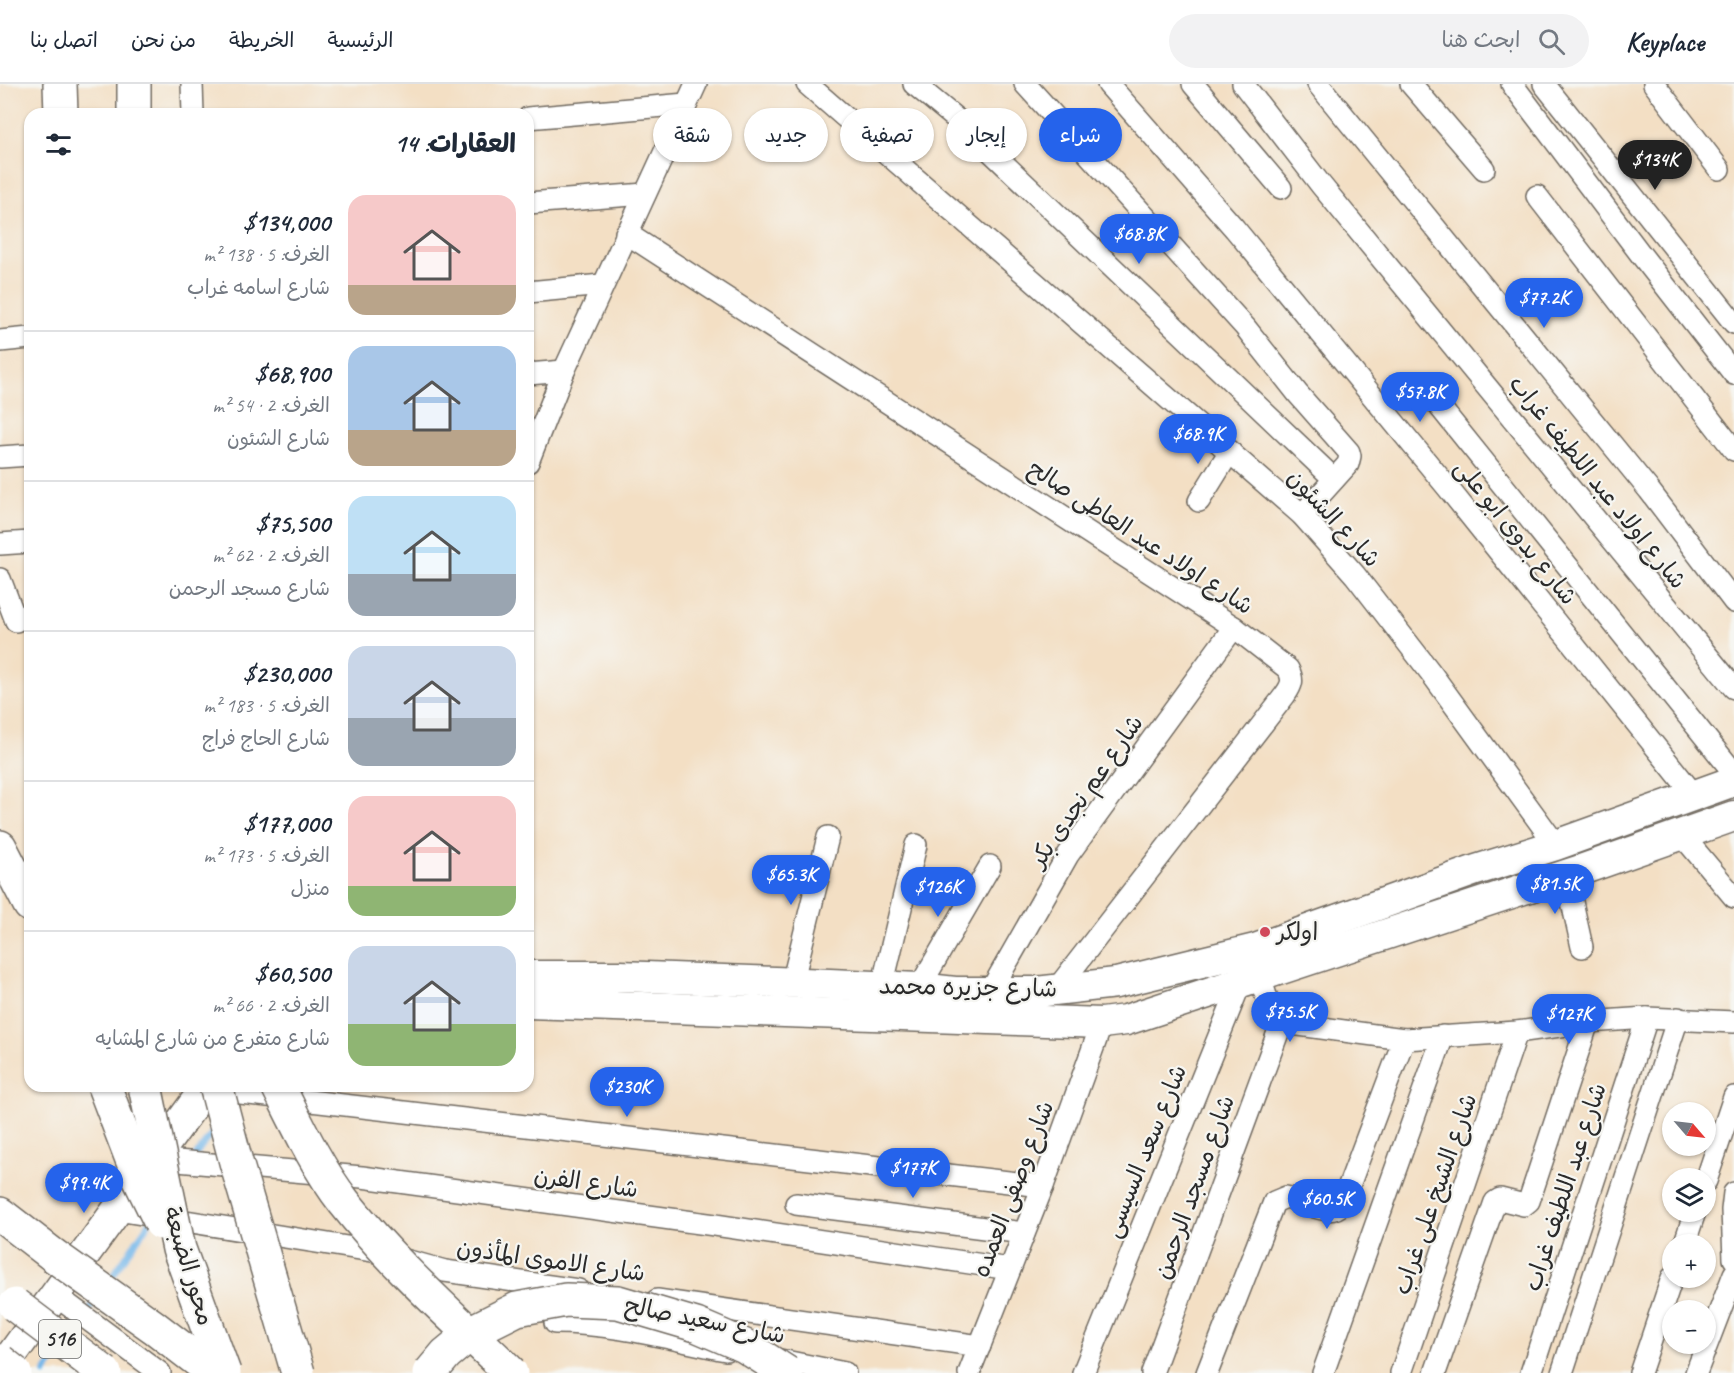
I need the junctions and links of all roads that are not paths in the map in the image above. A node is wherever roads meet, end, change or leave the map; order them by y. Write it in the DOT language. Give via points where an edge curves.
graph roads {
  1 [pos="60,84"];
  2 [pos="134,84"];
  3 [pos="192,84"];
  4 [pos="696,84"];
  5 [pos="807,84"];
  6 [pos="914,84"];
  7 [pos="1024,84"];
  8 [pos="1108,84"];
  9 [pos="1193,84"];
  10 [pos="1242,84"];
  11 [pos="1318,84"];
  12 [pos="1411,84"];
  13 [pos="1512,84"];
  14 [pos="1544,84"];
  15 [pos="1654,84"];
  16 [pos="686,104"];
  17 [pos="61,108"];
  18 [pos="134,108"];
  19 [pos="193,108"];
  20 [pos="534,117"];
  21 [pos="1484,169"];
  22 [pos="1719,169"];
  23 [pos="1281,188"];
  24 [pos="645,194"];
  25 [pos="1537,196"];
  26 [pos="534,203"];
  27 [pos="626,233"];
  28 [pos="602,285"];
  29 [pos="534,291"];
  30 [pos="1734,323"];
  31 [pos="24,339"];
  32 [pos="0,341"];
  33 [pos="564,370"];
  34 [pos="534,373"];
  35 [pos="1734,374"];
  36 [pos="1423,386"];
  37 [pos="538,414"];
  38 [pos="534,433"];
  39 [pos="1734,450"];
  40 [pos="1230,451"];
  41 [pos="24,455"];
  42 [pos="0,457"];
  43 [pos="1335,479"];
  44 [pos="1199,501"];
  45 [pos="1302,515"];
  46 [pos="24,542"];
  47 [pos="0,544"];
  48 [pos="0,579"];
  49 [pos="1734,602"];
  50 [pos="15,621"];
  51 [pos="1234,627"];
  52 [pos="1734,688"];
  53 [pos="1734,773"];
  54 [pos="1734,780"];
  55 [pos="1694,795"];
  56 [pos="1734,816"];
  57 [pos="1682,834"];
  58 [pos="828,837"];
  59 [pos="916,845"];
  60 [pos="1556,845"];
  61 [pos="0,847"];
  62 [pos="990,866"];
  63 [pos="1566,875"];
  64 [pos="24,893"];
  65 [pos="1734,897"];
  66 [pos="1582,947"];
  67 [pos="1252,969"];
  68 [pos="534,976"];
  69 [pos="792,984"];
  70 [pos="882,987"];
  71 [pos="919,988"];
  72 [pos="1056,990"];
  73 [pos="990,992"];
  74 [pos="534,1003"];
  75 [pos="1647,1018"];
  76 [pos="1678,1018"];
  77 [pos="1283,1019"];
  78 [pos="1588,1022"];
  79 [pos="1734,1022"];
  80 [pos="1102,1023"];
  81 [pos="1517,1032"];
  82 [pos="1443,1036"];
  83 [pos="1404,1039"];
  84 [pos="106,1092"];
  85 [pos="146,1092"];
  86 [pos="206,1092"];
  87 [pos="212,1092"];
  88 [pos="252,1092"];
  89 [pos="281,1092"];
  90 [pos="1734,1097"];
  91 [pos="154,1159"];
  92 [pos="1710,1168"];
  93 [pos="1043,1186"];
  94 [pos="1734,1193"];
  95 [pos="796,1204"];
  96 [pos="117,1210"];
  97 [pos="0,1214"];
  98 [pos="1024,1233"];
  99 [pos="0,1244"];
  100 [pos="179,1249"];
  101 [pos="53,1255"];
  102 [pos="1734,1258"];
  103 [pos="1010,1269"];
  104 [pos="1734,1274"];
  105 [pos="1669,1288"];
  106 [pos="55,1295"];
  107 [pos="8,1299"];
  108 [pos="555,1323"];
  109 [pos="980,1346"];
  110 [pos="0,1362"];
  111 [pos="0,1371"];
  112 [pos="15,1373"];
  113 [pos="105,1373"];
  114 [pos="160,1373"];
  115 [pos="214,1373"];
  116 [pos="224,1373"];
  117 [pos="298,1373"];
  118 [pos="430,1373"];
  119 [pos="511,1373"];
  120 [pos="787,1373"];
  121 [pos="845,1373"];
  122 [pos="969,1373"];
  123 [pos="1083,1373"];
  124 [pos="1152,1373"];
  125 [pos="1206,1373"];
  126 [pos="1323,1373"];
  127 [pos="1401,1373"];
  128 [pos="1435,1373"];
  129 [pos="1531,1373"];
  130 [pos="1562,1373"];
  131 [pos="1640,1373"];
  132 [pos="1696,1373"];
  1 -- 17 [label="highway"];
  2 -- 18 [label="highway"];
  3 -- 19 [label="street"];
  4 -- 16 [label="street"];
  5 -- 40 [label="street, شارع الشئون"];
  6 -- 43 [label="street" via="968,130"];
  7 -- 43 [label="street" via="1245,327 1349,452 1348,464"];
  8 -- 55 [label="street, شارع بدوى ابو على" via="1235,230 1448,488"];
  9 -- 23 [label="street"];
  10 -- 52 [label="street, شارع اولاد عبد اللطيف غراب"];
  11 -- 49 [label="street" via="1649,490"];
  12 -- 21 [label="street"];
  13 -- 35 [label="street"];
  14 -- 30 [label="street"];
  15 -- 22 [label="street"];
  16 -- 20 [label="street"];
  16 -- 24 [label="street"];
  24 -- 26 [label="street"];
  24 -- 27 [label="street"];
  25 -- 39 [label="street"];
  27 -- 28 [label="street"];
  27 -- 51 [label="street, شارع اولاد عبد العاطى صالح"];
  28 -- 29 [label="street"];
  28 -- 33 [label="street"];
  31 -- 32 [label="street"];
  33 -- 34 [label="street"];
  33 -- 37 [label="street"];
  36 -- 53 [label="street, شارع بدوى ابو على"];
  37 -- 38 [label="street"];
  40 -- 44 [label="street"];
  40 -- 45 [label="street, شارع الشئون"];
  41 -- 42 [label="street"];
  43 -- 45 [label="street"];
  45 -- 60 [label="street, شارع الشئون" via="1355,575 1431,673"];
  46 -- 47 [label="street"];
  48 -- 50 [label="street"];
  51 -- 72 [label="street, شارع اولاد عبد العاطى صالح" via="1288,669 1291,686"];
  51 -- 73 [label="street, شارع عم نجدى بكر" via="1068,855"];
  54 -- 55 [label="main road, شارع جزيره محمد"];
  55 -- 60 [label="main road, شارع جزيره محمد"];
  56 -- 57 [label="main road, شارع جزيره محمد"];
  57 -- 63 [label="main road, شارع جزيره محمد"];
  57 -- 65 [label="street"];
  58 -- 69 [label="street"];
  59 -- 70 [label="street"];
  60 -- 67 [label="main road, شارع جزيره محمد" via="1476,870"];
  61 -- 64 [label="highway"];
  62 -- 71 [label="street"];
  63 -- 66 [label="street"];
  63 -- 67 [label="main road, شارع جزيره محمد"];
  67 -- 72 [label="main road, شارع جزيره محمد"];
  67 -- 77 [label="street" via="1274,1012"];
  67 -- 80 [label="main road, شارع جزيره محمد" via="1126,1020"];
  67 -- 123 [label="street, شارع سعد السيسى"];
  68 -- 69 [label="main road, شارع جزيره محمد"];
  69 -- 70 [label="main road, شارع جزيره محمد"];
  70 -- 71 [label="main road, شارع جزيره محمد"];
  71 -- 73 [label="main road, شارع جزيره محمد"];
  72 -- 73 [label="main road, شارع جزيره محمد"];
  74 -- 80 [label="main road, شارع جزيره محمد"];
  75 -- 76 [label="street"];
  75 -- 78 [label="street"];
  75 -- 129 [label="street, شارع عبد اللطيف غراب"];
  76 -- 79 [label="street"];
  76 -- 130 [label="street"];
  77 -- 83 [label="street" via="1299,1025"];
  77 -- 124 [label="street, شارع مسجد الرحمن"];
  78 -- 81 [label="street"];
  78 -- 128 [label="street" via="1529,1201 1522,1205 1500,1199 1494,1204"];
  80 -- 93 [label="street, شارع وصفى العمده"];
  81 -- 82 [label="street"];
  81 -- 127 [label="street, شارع الشيخ على غراب"];
  82 -- 83 [label="street"];
  82 -- 126 [label="street"];
  83 -- 125 [label="street" via="1342,1204 1330,1210 1286,1197 1274,1202"];
  84 -- 100 [label="highway, bridge" via="157,1217"];
  85 -- 100 [label="highway, محور الضبعة, bridge"];
  86 -- 91 [label="main road"];
  87 -- 117 [label="highway, bridge"];
  88 -- 93 [label="street"];
  89 -- 119 [label="highway, bridge" via="307,1144 344,1201 404,1269"];
  90 -- 92 [label="street"];
  91 -- 96 [label="main road"];
  91 -- 103 [label="street, شارع الفرن" via="362,1177"];
  93 -- 98 [label="street, شارع وصفى العمده"];
  94 -- 102 [label="street"];
  95 -- 98 [label="street"];
  96 -- 106 [label="main road"];
  96 -- 109 [label="street, شارع الاموى المأذون" via="372,1251 445,1271"];
  97 -- 101 [label="highway"];
  98 -- 103 [label="street, شارع وصفى العمده"];
  99 -- 101 [label="highway"];
  100 -- 116 [label="highway, محور الضبعة, bridge"];
  101 -- 115 [label="highway, bridge"];
  103 -- 109 [label="street, شارع وصفى العمده"];
  104 -- 132 [label="street"];
  105 -- 131 [label="street"];
  106 -- 111 [label="main road"];
  106 -- 114 [label="street"];
  107 -- 113 [label="highway, 516, bridge"];
  108 -- 121 [label="street, شارع سعيد صالح" via="646,1333"];
  109 -- 122 [label="street, شارع وصفى العمده"];
  110 -- 112 [label="highway, 516, bridge"];
  118 -- 120 [label="highway, bridge" via="475,1330 517,1309 566,1300 618,1302 696,1325 745,1346"];
}
